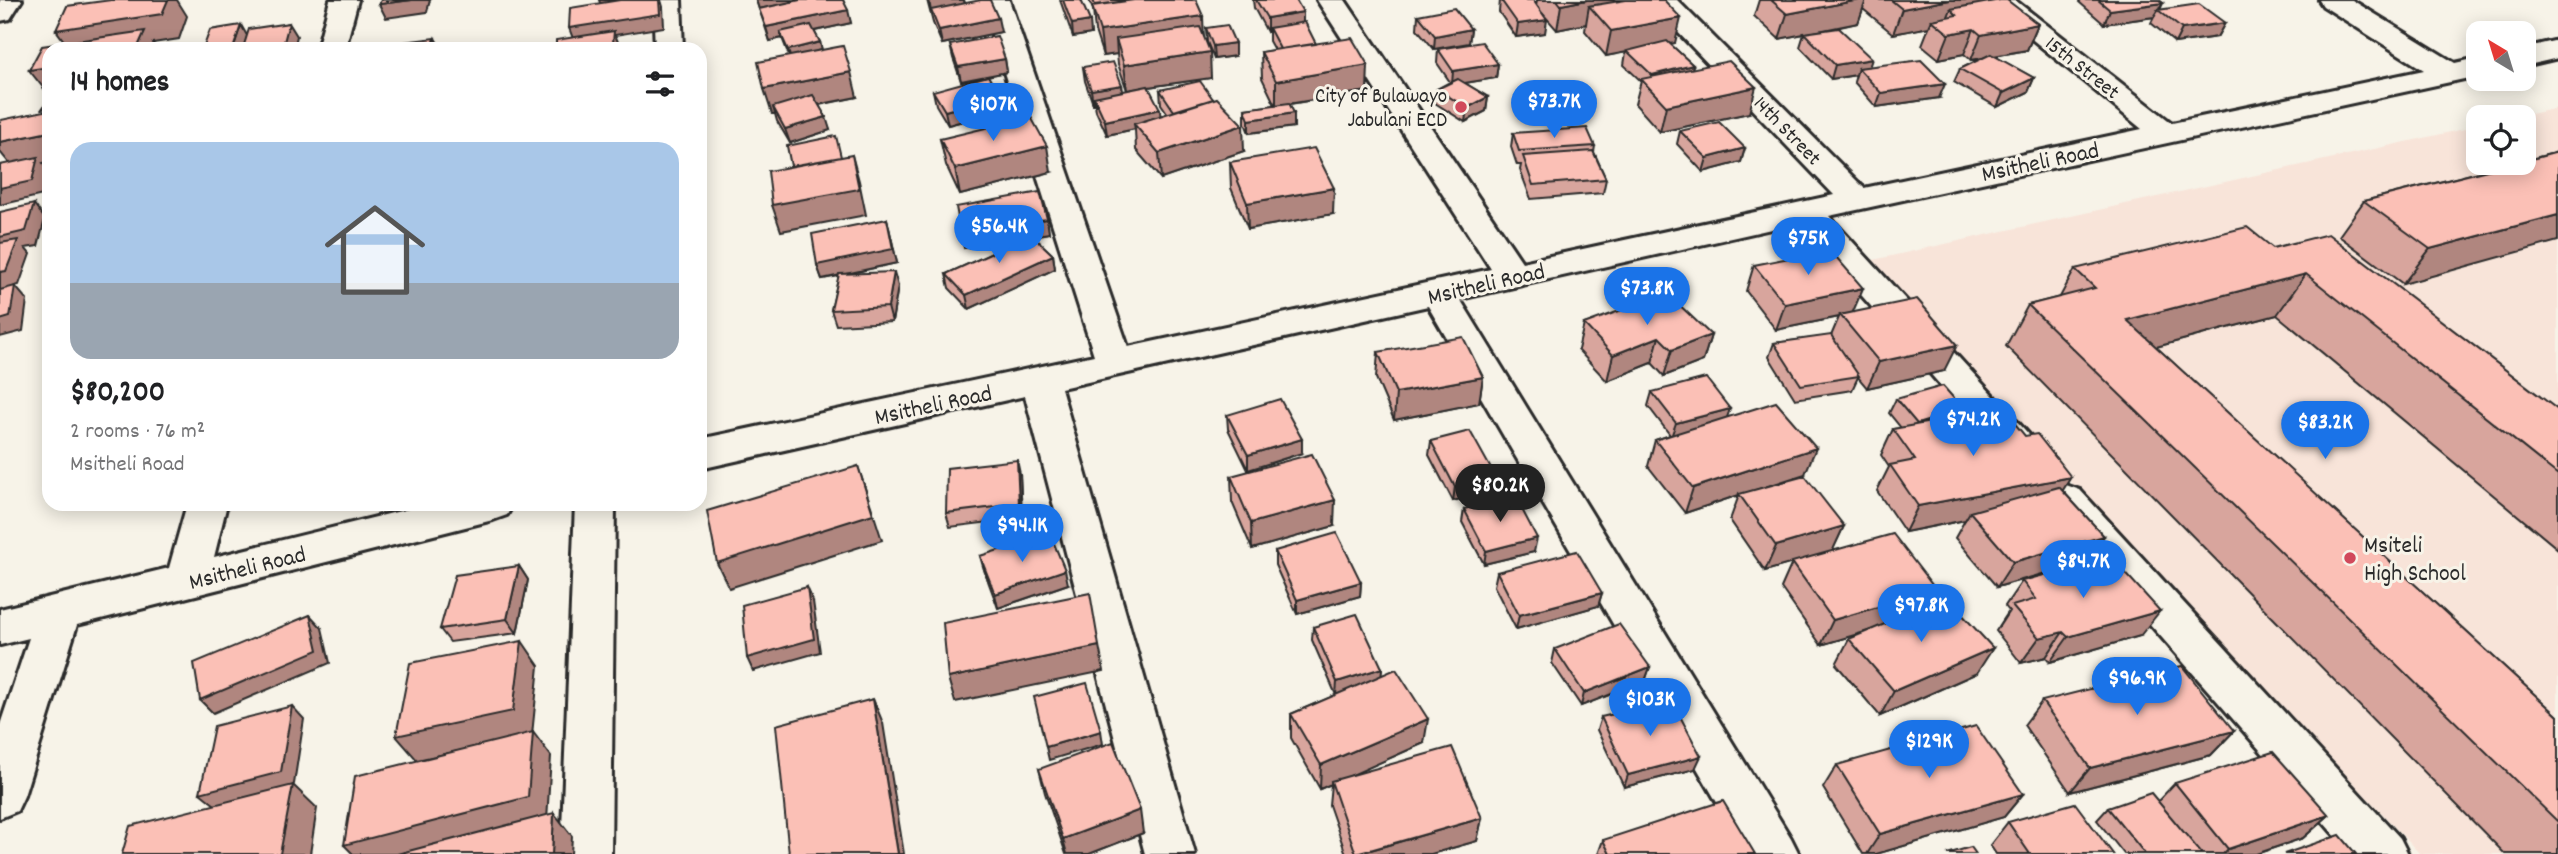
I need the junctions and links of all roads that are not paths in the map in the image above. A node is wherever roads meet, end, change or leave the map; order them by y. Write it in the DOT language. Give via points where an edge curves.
graph roads {
  1 [pos="8,0"];
  2 [pos="344,0"];
  3 [pos="667,0"];
  4 [pos="995,0"];
  5 [pos="1331,0"];
  6 [pos="1661,0"];
  7 [pos="1998,0"];
  8 [pos="2333,0"];
  9 [pos="0,13"];
  10 [pos="333,42"];
  11 [pos="669,42"];
  12 [pos="2558,50"];
  13 [pos="2536,55"];
  14 [pos="2464,70"];
  15 [pos="2167,134"];
  16 [pos="1857,200"];
  17 [pos="1807,212"];
  18 [pos="1514,276"];
  19 [pos="1439,293"];
  20 [pos="1115,363"];
  21 [pos="1040,381"];
  22 [pos="707,452"];
  23 [pos="205,511"];
  24 [pos="465,511"];
  25 [pos="595,511"];
  26 [pos="186,582"];
  27 [pos="59,614"];
  28 [pos="0,627"];
  29 [pos="0,796"];
  30 [pos="586,854"];
  31 [pos="1170,854"];
  32 [pos="1774,854"];
  33 [pos="2383,854"];
  1 -- 9 [label="street"];
  2 -- 10 [label="street"];
  3 -- 11 [label="street"];
  4 -- 20 [label="street"];
  5 -- 18 [label="street"];
  6 -- 16 [label="street, 14th Street"];
  7 -- 15 [label="street, 15th Street"];
  8 -- 14 [label="street"];
  12 -- 13 [label="street"];
  14 -- 15 [label="street, Msitheli Road"];
  15 -- 16 [label="street, Msitheli Road"];
  16 -- 17 [label="street, Msitheli Road"];
  17 -- 18 [label="street, Msitheli Road"];
  17 -- 33 [label="street"];
  18 -- 19 [label="street, Msitheli Road"];
  19 -- 20 [label="street, Msitheli Road"];
  19 -- 32 [label="street"];
  20 -- 21 [label="street, Msitheli Road"];
  21 -- 22 [label="street, Msitheli Road"];
  21 -- 31 [label="street"];
  23 -- 26 [label="street"];
  24 -- 26 [label="street, Msitheli Road"];
  25 -- 30 [label="street"];
  26 -- 27 [label="street, Msitheli Road"];
  27 -- 28 [label="street, Msitheli Road"];
  27 -- 29 [label="street"];
}
